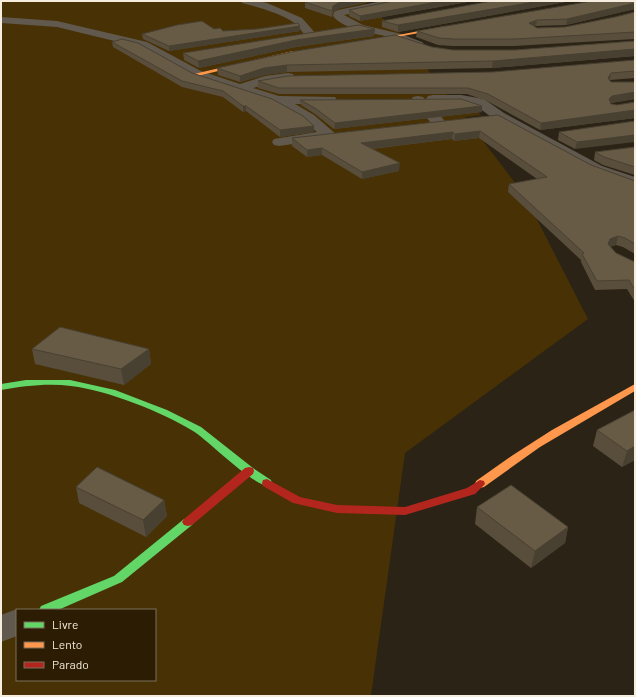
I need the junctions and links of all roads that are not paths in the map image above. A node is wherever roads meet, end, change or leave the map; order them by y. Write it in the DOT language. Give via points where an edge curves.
graph roads {
  1 [pos="246,1"];
  2 [pos="398,1"];
  3 [pos="1,20"];
  4 [pos="382,23"];
  5 [pos="458,25"];
  6 [pos="359,27"];
  7 [pos="338,30"];
  8 [pos="325,32"];
  9 [pos="311,35"];
  10 [pos="397,36"];
  11 [pos="296,37"];
  12 [pos="358,43"];
  13 [pos="430,47"];
  14 [pos="304,51"];
  15 [pos="184,55"];
  16 [pos="169,57"];
  17 [pos="198,74"];
  18 [pos="301,76"];
  19 [pos="239,88"];
  20 [pos="278,100"];
  21 [pos="340,100"];
  22 [pos="402,100"];
  23 [pos="418,100"];
  24 [pos="499,116"];
  25 [pos="475,118"];
  26 [pos="421,126"];
  27 [pos="345,133"];
  28 [pos="560,134"];
  29 [pos="330,135"];
  30 [pos="537,137"];
  31 [pos="279,142"];
  32 [pos="596,153"];
  33 [pos="573,156"];
  34 [pos="635,183"];
  35 [pos="1,387"];
  36 [pos="635,387"];
  37 [pos="249,470"];
  38 [pos="47,609"];
  39 [pos="16,622"];
  40 [pos="1,629"];
  1 -- 9 [label="street" via="263,5 298,20"];
  2 -- 6 [label="street" via="338,14 339,18"];
  3 -- 16 [label="street" via="80,28 142,44"];
  4 -- 6 [label="street"];
  5 -- 10 [label="street"];
  6 -- 7 [label="street"];
  6 -- 10 [label="street"];
  8 -- 9 [label="street"];
  9 -- 11 [label="street"];
  10 -- 12 [label="street"];
  10 -- 13 [label="street"];
  14 -- 17 [label="street"];
  15 -- 16 [label="street"];
  16 -- 17 [label="street"];
  17 -- 19 [label="street"];
  18 -- 19 [label="street" via="273,78"];
  19 -- 20 [label="street"];
  20 -- 21 [label="street"];
  20 -- 29 [label="street" via="309,118"];
  22 -- 23 [label="street"];
  23 -- 24 [label="street" via="473,100 486,105"];
  23 -- 26 [label="street" via="446,122"];
  24 -- 25 [label="street"];
  24 -- 30 [label="street"];
  27 -- 29 [label="street"];
  28 -- 30 [label="street"];
  29 -- 31 [label="street"];
  30 -- 33 [label="street"];
  32 -- 33 [label="street"];
  33 -- 34 [label="street" via="596,169"];
  35 -- 37 [label="street" via="26,383 70,383 112,392 164,412 197,430"];
  36 -- 37 [label="street" via="506,464 471,491 405,511 337,509 297,500"];
  37 -- 38 [label="street" via="118,579"];
  39 -- 40 [label="street"];
}
